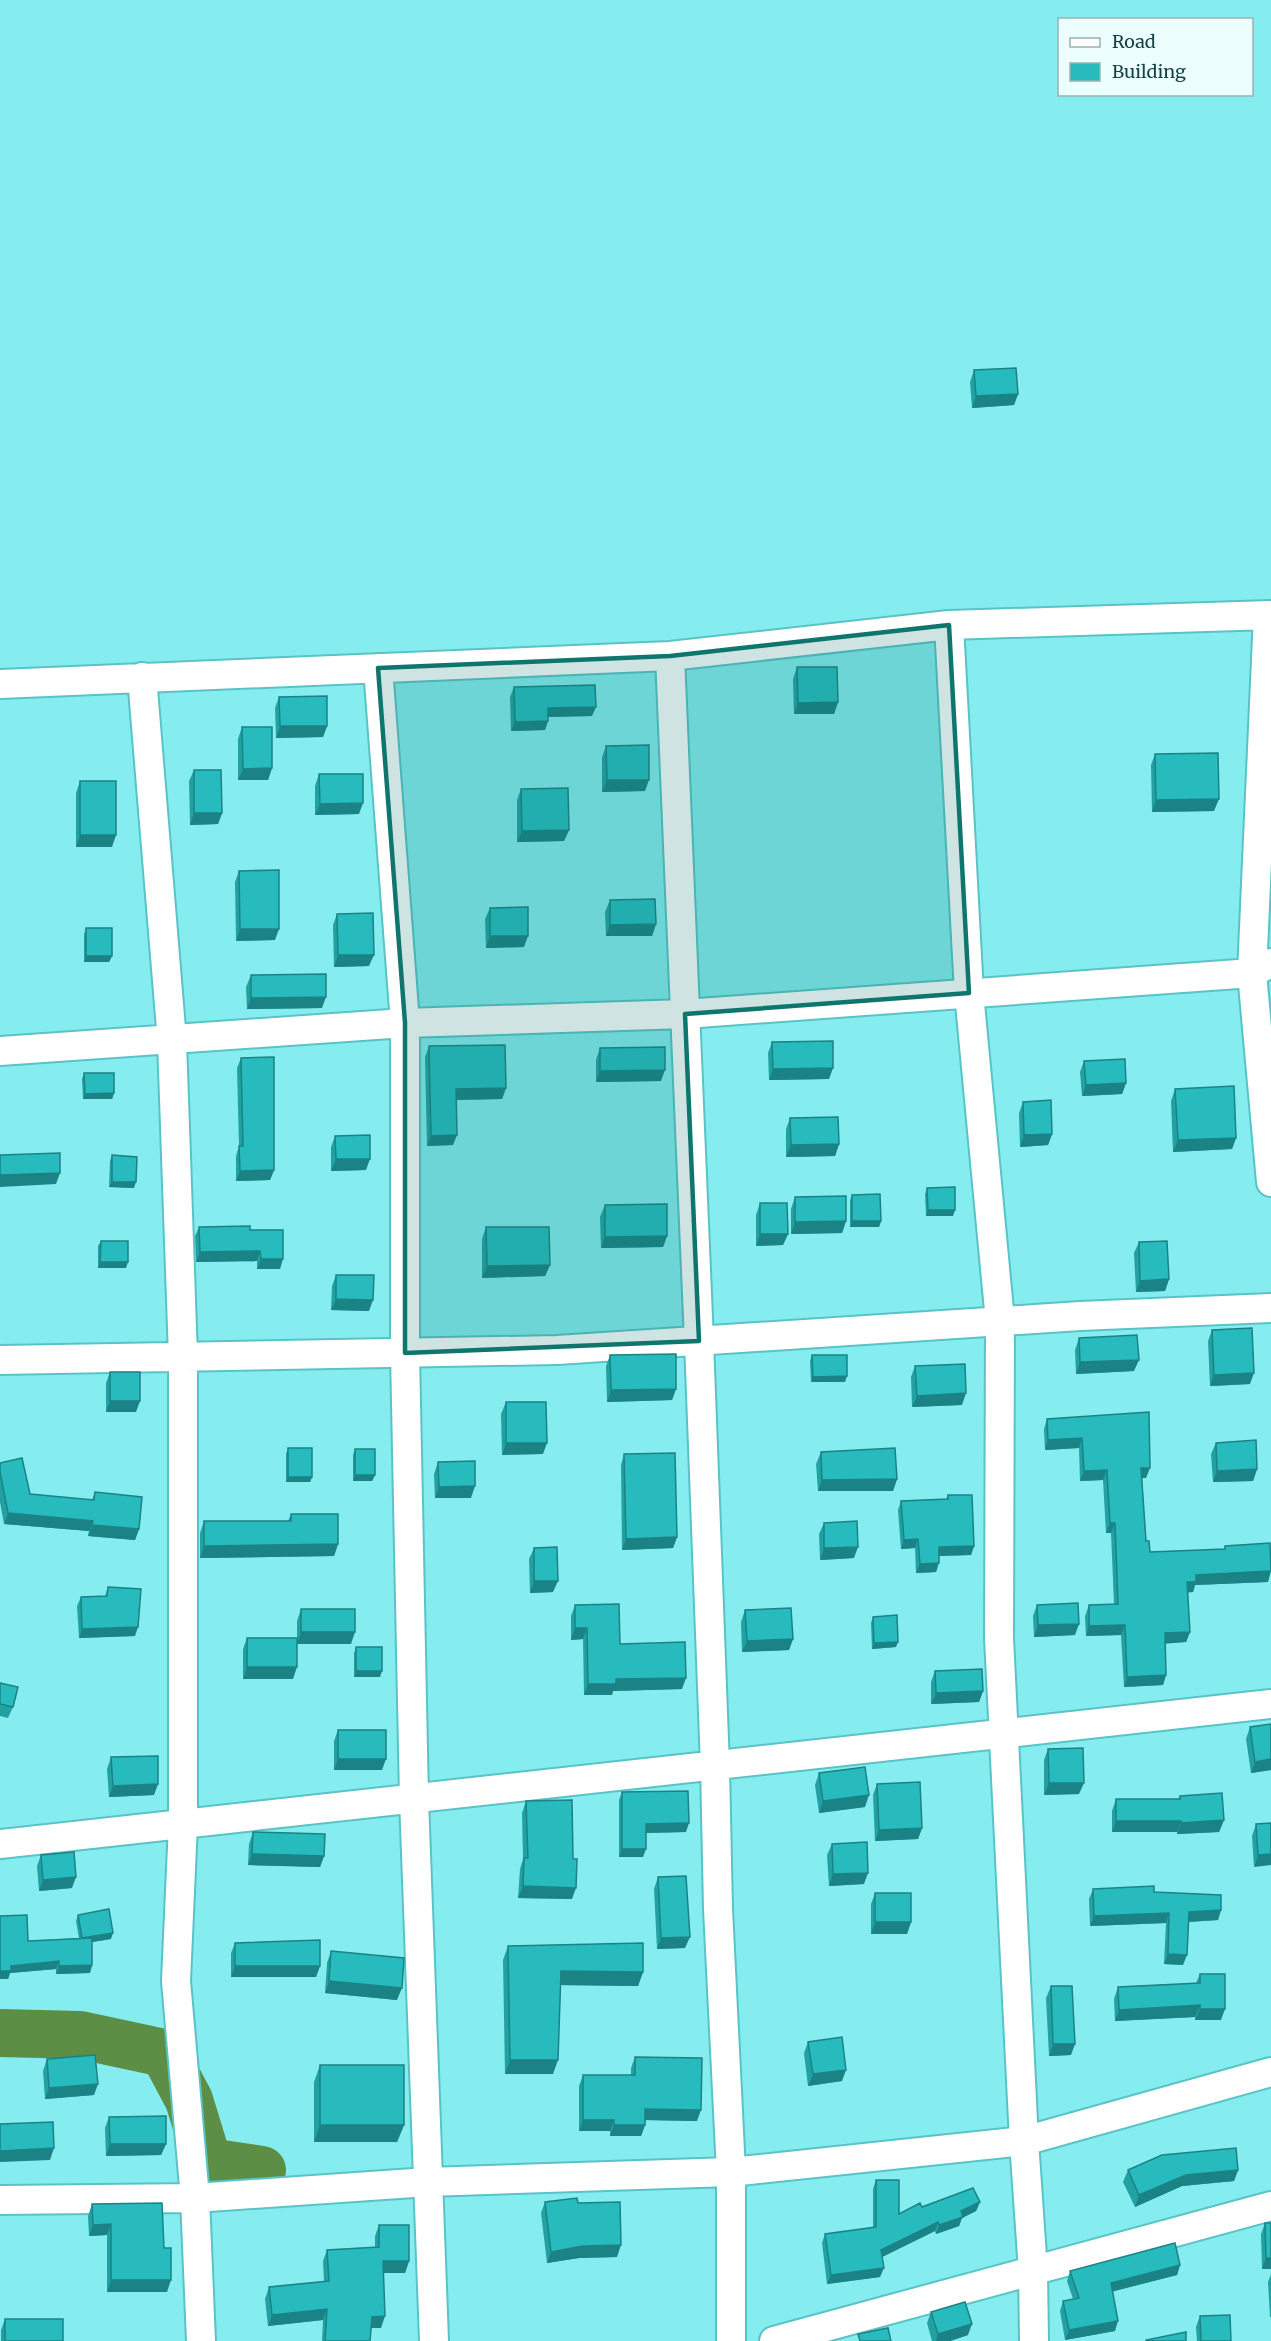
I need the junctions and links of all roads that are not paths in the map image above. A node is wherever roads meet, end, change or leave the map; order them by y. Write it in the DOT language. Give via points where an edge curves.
graph roads {
  1 [pos="1270,615"];
  2 [pos="949,625"];
  3 [pos="670,656"];
  4 [pos="378,668"];
  5 [pos="142,677"];
  6 [pos="0,684"];
  7 [pos="1262,968"];
  8 [pos="969,993"];
  9 [pos="684,1014"];
  10 [pos="405,1023"];
  11 [pos="172,1041"];
  12 [pos="0,1051"];
  13 [pos="1271,1182"];
  14 [pos="1271,1308"];
  15 [pos="1000,1321"];
  16 [pos="699,1341"];
  17 [pos="405,1353"];
  18 [pos="183,1357"];
  19 [pos="0,1360"];
  20 [pos="1271,1704"];
  21 [pos="1004,1734"];
  22 [pos="715,1766"];
  23 [pos="414,1799"];
  24 [pos="183,1824"];
  25 [pos="0,1844"];
  26 [pos="1271,2072"];
  27 [pos="1024,2142"];
  28 [pos="731,2172"];
  29 [pos="428,2182"];
  30 [pos="195,2198"];
  31 [pos="0,2200"];
  32 [pos="1271,2206"];
  33 [pos="1033,2271"];
  34 [pos="806,2337"];
  35 [pos="201,2341"];
  36 [pos="434,2341"];
  37 [pos="731,2341"];
  38 [pos="774,2341"];
  39 [pos="1034,2341"];
  1 -- 2 [label="street"];
  1 -- 7 [label="street"];
  2 -- 3 [label="street"];
  2 -- 8 [label="street"];
  3 -- 4 [label="street"];
  3 -- 9 [label="street"];
  4 -- 5 [label="street"];
  4 -- 10 [label="street"];
  5 -- 6 [label="street"];
  5 -- 11 [label="street"];
  7 -- 8 [label="street"];
  7 -- 13 [label="street"];
  8 -- 9 [label="street"];
  8 -- 15 [label="street"];
  9 -- 10 [label="street"];
  9 -- 16 [label="street"];
  10 -- 11 [label="street"];
  10 -- 17 [label="street"];
  11 -- 12 [label="street"];
  11 -- 18 [label="street"];
  14 -- 15 [label="street"];
  15 -- 16 [label="street"];
  15 -- 21 [label="street" via="999,1638"];
  16 -- 17 [label="street" via="557,1350"];
  16 -- 22 [label="street"];
  17 -- 18 [label="street"];
  17 -- 23 [label="street"];
  18 -- 19 [label="street"];
  18 -- 24 [label="street"];
  20 -- 21 [label="street"];
  21 -- 22 [label="street"];
  21 -- 27 [label="street"];
  22 -- 23 [label="street"];
  22 -- 28 [label="street"];
  23 -- 24 [label="street"];
  23 -- 29 [label="street"];
  24 -- 25 [label="street"];
  24 -- 30 [label="street" via="176,1981"];
  26 -- 27 [label="street"];
  27 -- 28 [label="street"];
  27 -- 33 [label="street"];
  28 -- 29 [label="street"];
  28 -- 37 [label="street"];
  29 -- 30 [label="street"];
  29 -- 36 [label="street"];
  30 -- 31 [label="street"];
  30 -- 35 [label="street"];
  32 -- 33 [label="street"];
  33 -- 34 [label="street"];
  33 -- 39 [label="street"];
  34 -- 38 [label="street"];
}
